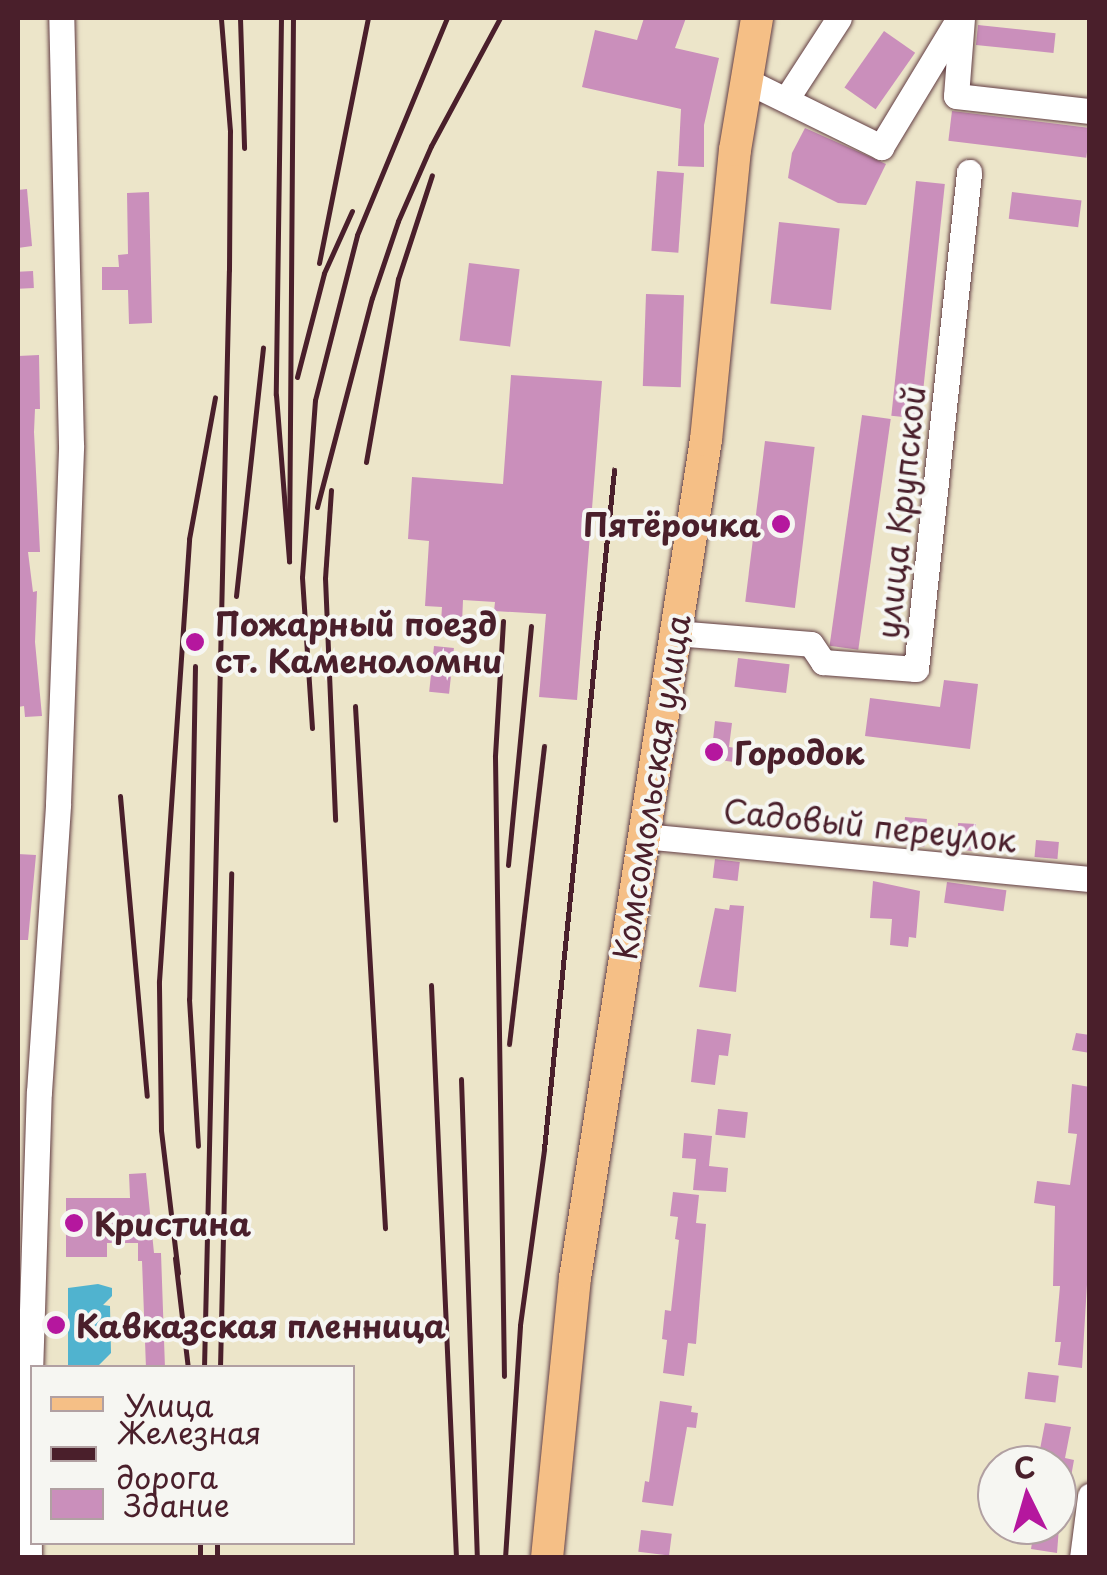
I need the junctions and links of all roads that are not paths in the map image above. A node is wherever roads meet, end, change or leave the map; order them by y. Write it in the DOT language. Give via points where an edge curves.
graph roads {
  1 [pos="61,18"];
  2 [pos="758,18"];
  3 [pos="840,18"];
  4 [pos="960,18"];
  5 [pos="745,80"];
  6 [pos="788,98"];
  7 [pos="1090,111"];
  8 [pos="969,172"];
  9 [pos="675,633"];
  10 [pos="643,836"];
  11 [pos="1090,879"];
  12 [pos="28,1091"];
  13 [pos="1090,1496"];
  14 [pos="29,1558"];
  15 [pos="548,1558"];
  16 [pos="1082,1558"];
  1 -- 12 [label="street" via="71,445 58,804"];
  2 -- 5 [label="main road, Комсомольская улица"];
  3 -- 6 [label="street"];
  4 -- 6 [label="street" via="881,147"];
  4 -- 7 [label="street" via="956,96"];
  5 -- 6 [label="street"];
  5 -- 9 [label="main road, Комсомольская улица" via="706,440"];
  8 -- 9 [label="street, улица Крупской" via="916,669 823,662 811,644"];
  9 -- 10 [label="main road, Комсомольская улица"];
  10 -- 11 [label="street, Садовый переулок"];
  10 -- 15 [label="main road, Комсомольская улица" via="575,1278"];
  12 -- 14 [label="street"];
  13 -- 16 [label="street"];
}
